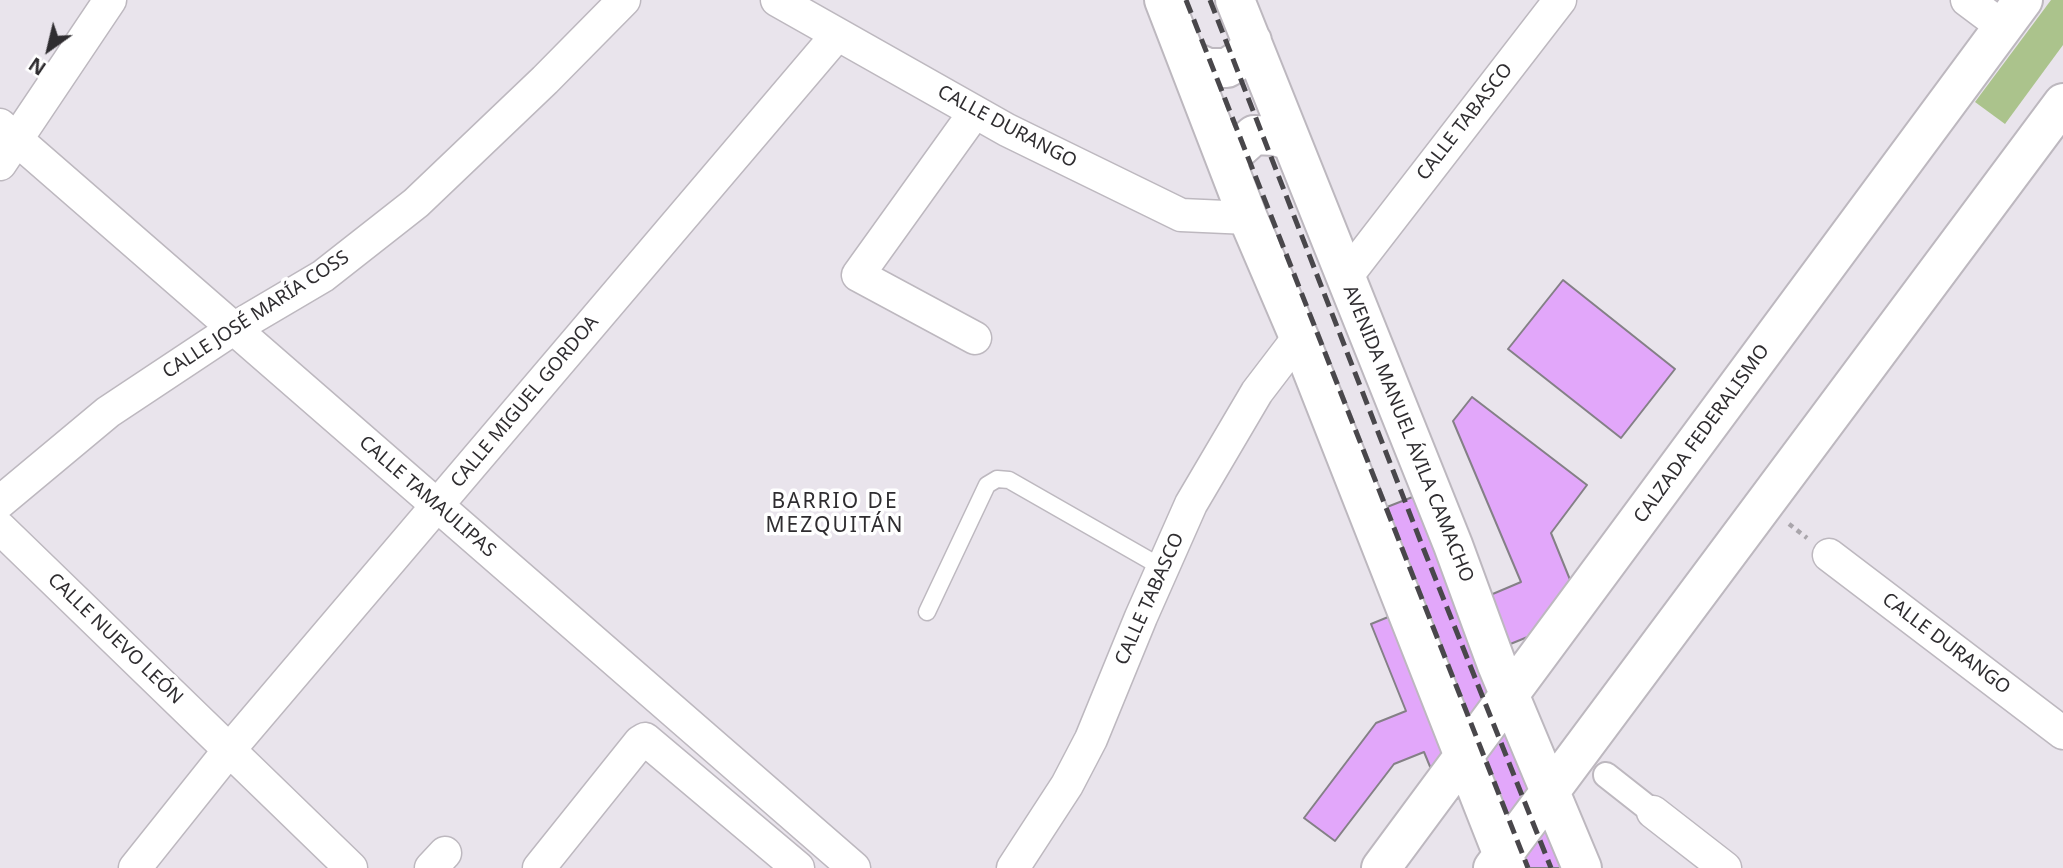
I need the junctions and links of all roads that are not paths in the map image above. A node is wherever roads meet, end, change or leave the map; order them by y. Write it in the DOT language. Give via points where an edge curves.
graph roads {
  1 [pos="110,0"];
  2 [pos="624,0"];
  3 [pos="777,0"];
  4 [pos="1164,0"];
  5 [pos="1235,0"];
  6 [pos="1967,0"];
  7 [pos="1549,4"];
  8 [pos="2013,14"];
  9 [pos="837,35"];
  10 [pos="1252,41"];
  11 [pos="1188,59"];
  12 [pos="2063,103"];
  13 [pos="975,112"];
  14 [pos="1292,141"];
  15 [pos="6,143"];
  16 [pos="1226,160"];
  17 [pos="1248,218"];
  18 [pos="1346,277"];
  19 [pos="233,329"];
  20 [pos="1299,337"];
  21 [pos="975,338"];
  22 [pos="0,502"];
  23 [pos="437,506"];
  24 [pos="0,528"];
  25 [pos="1829,555"];
  26 [pos="1163,568"];
  27 [pos="927,612"];
  28 [pos="1511,693"];
  29 [pos="2063,733"];
  30 [pos="230,749"];
  31 [pos="1464,757"];
  32 [pos="1605,775"];
  33 [pos="1551,789"];
  34 [pos="1653,812"];
  35 [pos="1501,864"];
  36 [pos="135,868"];
  37 [pos="351,868"];
  38 [pos="539,868"];
  39 [pos="798,868"];
  40 [pos="854,868"];
  41 [pos="1013,868"];
  42 [pos="1381,868"];
  43 [pos="1582,868"];
  44 [pos="1725,868"];
  1 -- 15 [label="street"];
  2 -- 19 [label="street, CALLE JOSÉ MARÍA COSS" via="416,202 323,276"];
  3 -- 9 [label="street, CALLE DURANGO"];
  4 -- 11 [label="main road"];
  5 -- 10 [label="main road, AVENIDA MANUEL ÁVILA CAMACHO"];
  6 -- 8 [label="street"];
  7 -- 18 [label="street, CALLE TABASCO"];
  8 -- 28 [label="main road, CALZADA FEDERALISMO"];
  9 -- 13 [label="street, CALLE DURANGO"];
  9 -- 23 [label="street, CALLE MIGUEL GORDOA"];
  10 -- 11 [label="main road" via="1242,58 1227,68 1208,68"];
  10 -- 14 [label="main road, AVENIDA MANUEL ÁVILA CAMACHO"];
  11 -- 16 [label="main road"];
  12 -- 33 [label="main road"];
  13 -- 17 [label="street, CALLE DURANGO" via="1181,215"];
  13 -- 21 [label="street" via="858,275"];
  14 -- 16 [label="main road" via="1254,135"];
  14 -- 18 [label="main road, AVENIDA MANUEL ÁVILA CAMACHO"];
  15 -- 19 [label="street, CALLE TAMAULIPAS"];
  16 -- 17 [label="main road"];
  17 -- 20 [label="main road"];
  18 -- 28 [label="main road, AVENIDA MANUEL ÁVILA CAMACHO"];
  19 -- 22 [label="street, CALLE JOSÉ MARÍA COSS" via="108,412"];
  19 -- 23 [label="street, CALLE TAMAULIPAS"];
  20 -- 26 [label="street, CALLE TABASCO" via="1250,404 1191,504"];
  20 -- 31 [label="main road"];
  23 -- 30 [label="street, CALLE MIGUEL GORDOA"];
  23 -- 40 [label="street, CALLE TAMAULIPAS"];
  24 -- 30 [label="street, CALLE NUEVO LEÓN"];
  25 -- 29 [label="street, CALLE DURANGO"];
  26 -- 27 [label="lane" via="1009,480 996,479 987,485"];
  26 -- 41 [label="street, CALLE TABASCO" via="1091,739 1068,785"];
  28 -- 31 [label="main road, CALZADA FEDERALISMO"];
  28 -- 33 [label="main road, AVENIDA MANUEL ÁVILA CAMACHO"];
  30 -- 36 [label="street, CALLE MIGUEL GORDOA"];
  30 -- 37 [label="street, CALLE NUEVO LEÓN"];
  31 -- 35 [label="main road"];
  31 -- 42 [label="main road, CALZADA FEDERALISMO"];
  32 -- 34 [label="street"];
  33 -- 35 [label="main road"];
  33 -- 43 [label="main road, AVENIDA MANUEL ÁVILA CAMACHO"];
  34 -- 44 [label="street"];
  38 -- 39 [label="street" via="645,739"];
}
